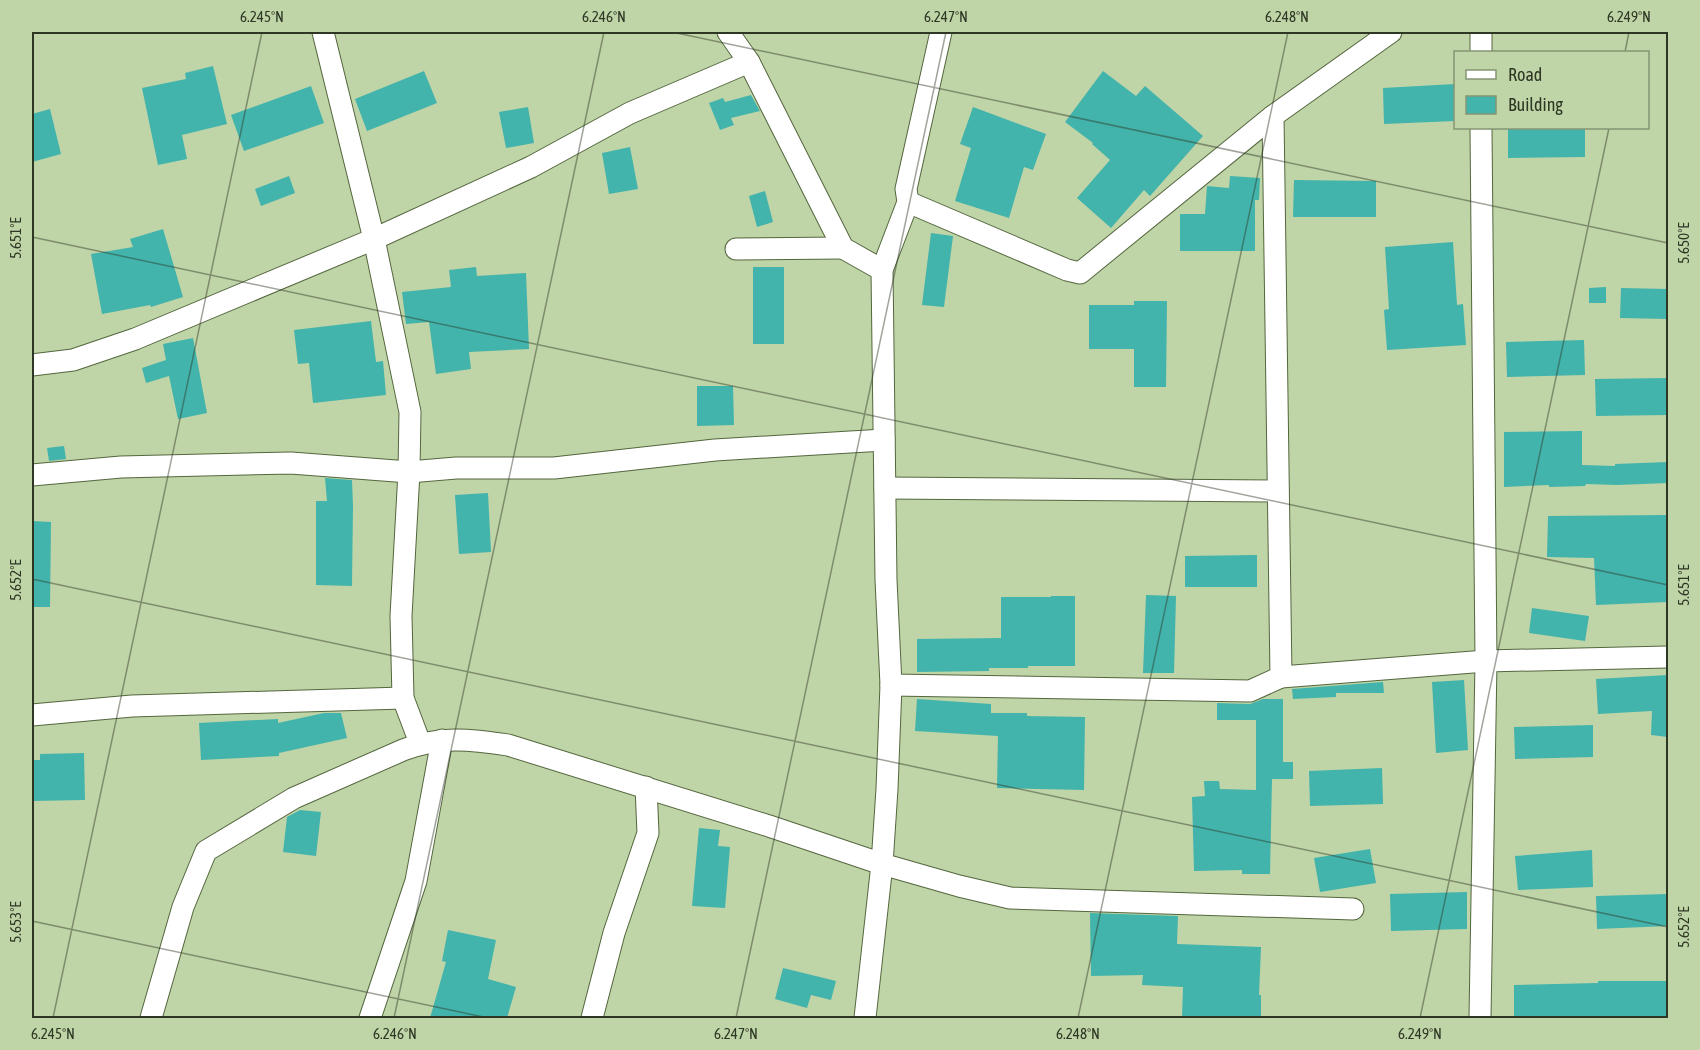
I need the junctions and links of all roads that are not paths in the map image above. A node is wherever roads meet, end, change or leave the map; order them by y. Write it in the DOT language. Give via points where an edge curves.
graph roads {
  1 [pos="323,32"];
  2 [pos="728,32"];
  3 [pos="941,32"];
  4 [pos="1391,32"];
  5 [pos="1481,32"];
  6 [pos="1481,51"];
  7 [pos="749,62"];
  8 [pos="1273,116"];
  9 [pos="1481,129"];
  10 [pos="908,202"];
  11 [pos="374,239"];
  12 [pos="843,248"];
  13 [pos="736,249"];
  14 [pos="882,270"];
  15 [pos="32,365"];
  16 [pos="884,440"];
  17 [pos="409,472"];
  18 [pos="32,475"];
  19 [pos="885,488"];
  20 [pos="1278,491"];
  21 [pos="1668,657"];
  22 [pos="1486,661"];
  23 [pos="1281,677"];
  24 [pos="891,685"];
  25 [pos="403,698"];
  26 [pos="32,715"];
  27 [pos="442,741"];
  28 [pos="420,743"];
  29 [pos="646,787"];
  30 [pos="882,864"];
  31 [pos="1353,909"];
  32 [pos="151,1018"];
  33 [pos="370,1018"];
  34 [pos="592,1018"];
  35 [pos="865,1018"];
  36 [pos="1480,1018"];
  1 -- 11 [label="street"];
  2 -- 7 [label="street"];
  3 -- 10 [label="street" via="906,189"];
  4 -- 8 [label="street"];
  5 -- 6 [label="street"];
  7 -- 11 [label="street" via="630,113 531,167"];
  7 -- 12 [label="street"];
  8 -- 10 [label="street" via="1080,273"];
  8 -- 20 [label="street"];
  9 -- 22 [label="street"];
  10 -- 14 [label="street"];
  11 -- 15 [label="street" via="135,339 73,360"];
  11 -- 17 [label="street" via="410,412"];
  12 -- 13 [label="street"];
  12 -- 14 [label="street"];
  14 -- 16 [label="street"];
  16 -- 17 [label="street" via="715,450 554,468"];
  16 -- 19 [label="street"];
  17 -- 18 [label="street" via="291,463 121,467"];
  17 -- 25 [label="street" via="401,616"];
  19 -- 20 [label="street"];
  19 -- 24 [label="street"];
  20 -- 23 [label="street"];
  21 -- 22 [label="street"];
  22 -- 23 [label="street"];
  22 -- 36 [label="street"];
  23 -- 24 [label="street" via="1250,691"];
  24 -- 30 [label="street"];
  25 -- 26 [label="street" via="132,706"];
  25 -- 28 [label="street"];
  27 -- 28 [label="street"];
  27 -- 29 [label="street" via="470,739 508,745"];
  27 -- 33 [label="street" via="416,881"];
  28 -- 32 [label="street" via="294,798 206,851 183,907"];
  29 -- 30 [label="street"];
  29 -- 34 [label="street" via="648,834 614,933"];
  30 -- 31 [label="street" via="1010,898"];
  30 -- 35 [label="street"];
}
